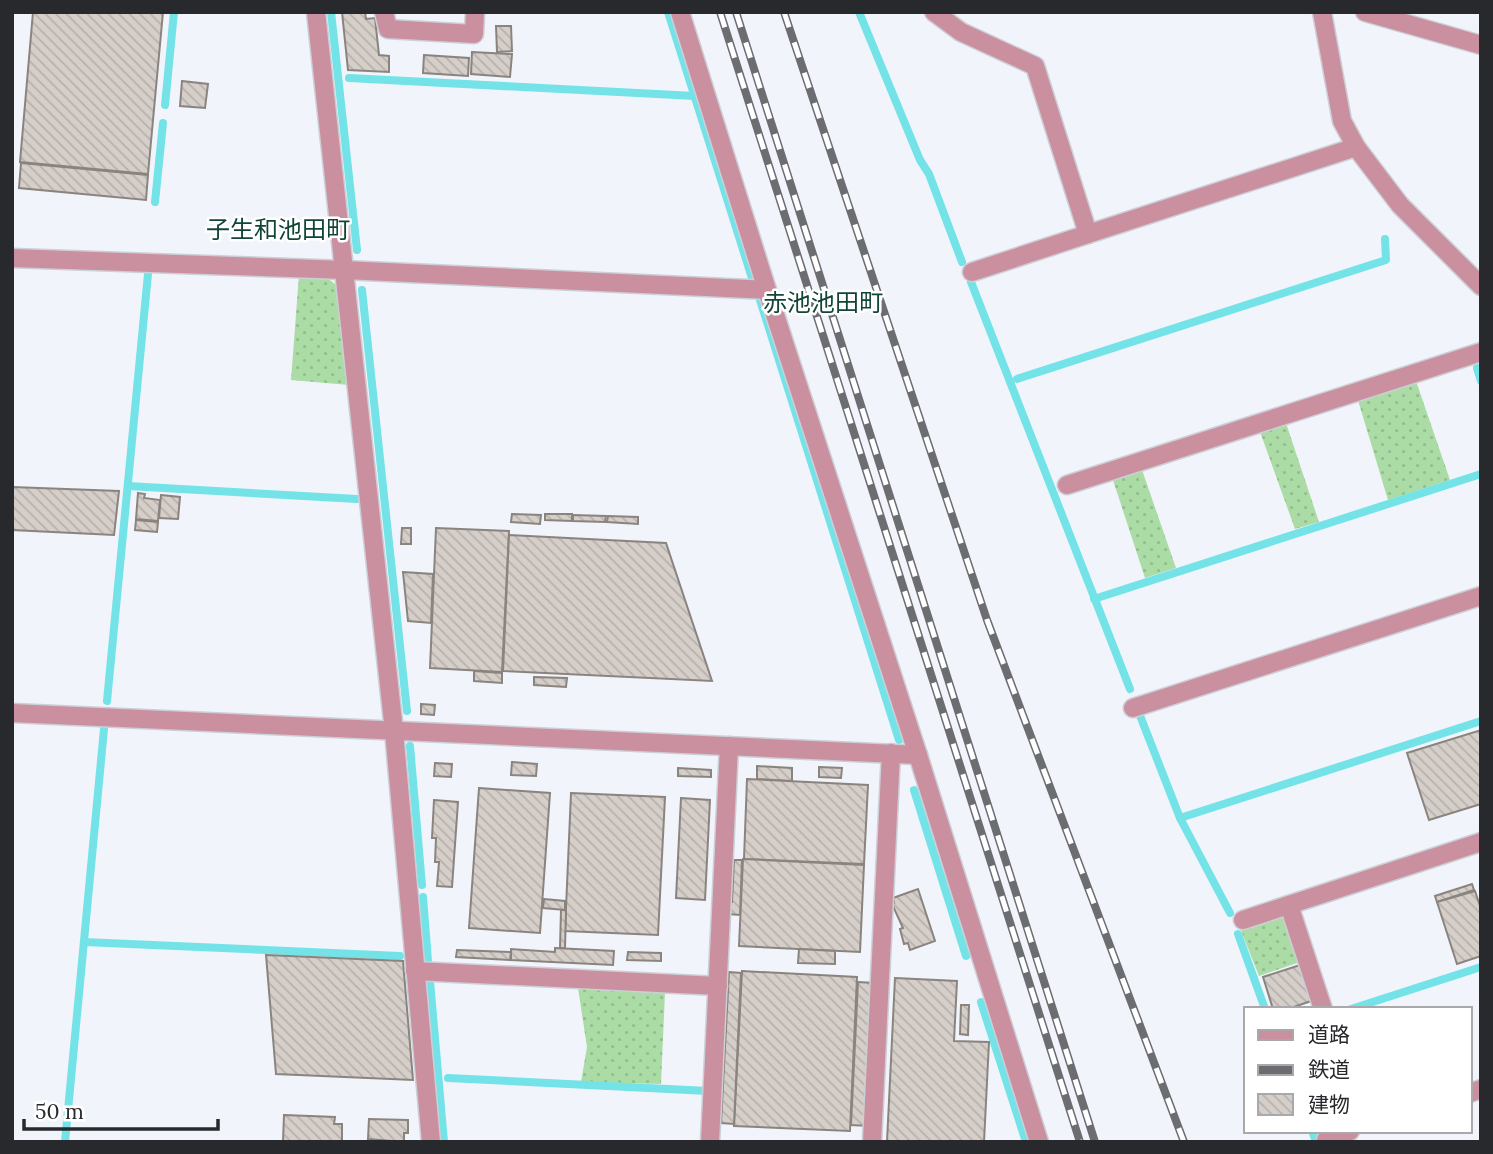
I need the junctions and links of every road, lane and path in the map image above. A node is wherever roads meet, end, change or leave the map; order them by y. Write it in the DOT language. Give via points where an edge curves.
graph roads {
  1 [pos="316,12"];
  2 [pos="384,12"];
  3 [pos="475,12"];
  4 [pos="680,12"];
  5 [pos="934,12"];
  6 [pos="1322,12"];
  7 [pos="1365,12"];
  8 [pos="1481,45"];
  9 [pos="1356,148"];
  10 [pos="1088,234"];
  11 [pos="12,258"];
  12 [pos="344,270"];
  13 [pos="972,272"];
  14 [pos="1481,286"];
  15 [pos="767,290"];
  16 [pos="1481,352"];
  17 [pos="1067,485"];
  18 [pos="1481,596"];
  19 [pos="1133,709"];
  20 [pos="12,713"];
  21 [pos="394,730"];
  22 [pos="729,746"];
  23 [pos="891,753"];
  24 [pos="918,755"];
  25 [pos="1481,842"];
  26 [pos="1289,905"];
  27 [pos="1243,919"];
  28 [pos="415,971"];
  29 [pos="718,986"];
  30 [pos="1322,1007"];
  31 [pos="1344,1133"];
  32 [pos="1325,1139"];
  33 [pos="431,1142"];
  34 [pos="710,1142"];
  35 [pos="872,1142"];
  36 [pos="1039,1142"];
  1 -- 12 [label="street"];
  2 -- 3 [label="street" via="388,29 474,34"];
  4 -- 15 [label="street"];
  5 -- 10 [label="street" via="961,32 1035,66"];
  6 -- 9 [label="street" via="1342,121"];
  7 -- 8 [label="street"];
  9 -- 10 [label="street"];
  9 -- 14 [label="street" via="1400,205"];
  10 -- 13 [label="street"];
  11 -- 12 [label="street"];
  12 -- 15 [label="street"];
  12 -- 21 [label="street"];
  15 -- 24 [label="street"];
  16 -- 17 [label="street"];
  18 -- 19 [label="street"];
  20 -- 21 [label="street"];
  21 -- 22 [label="street"];
  21 -- 28 [label="street"];
  22 -- 23 [label="street"];
  22 -- 29 [label="street"];
  23 -- 24 [label="street"];
  23 -- 35 [label="street"];
  24 -- 36 [label="street"];
  25 -- 26 [label="street"];
  26 -- 27 [label="street"];
  26 -- 30 [label="street"];
  28 -- 29 [label="street"];
  28 -- 33 [label="street"];
  29 -- 34 [label="street"];
  31 -- 32 [label="street"];
}
